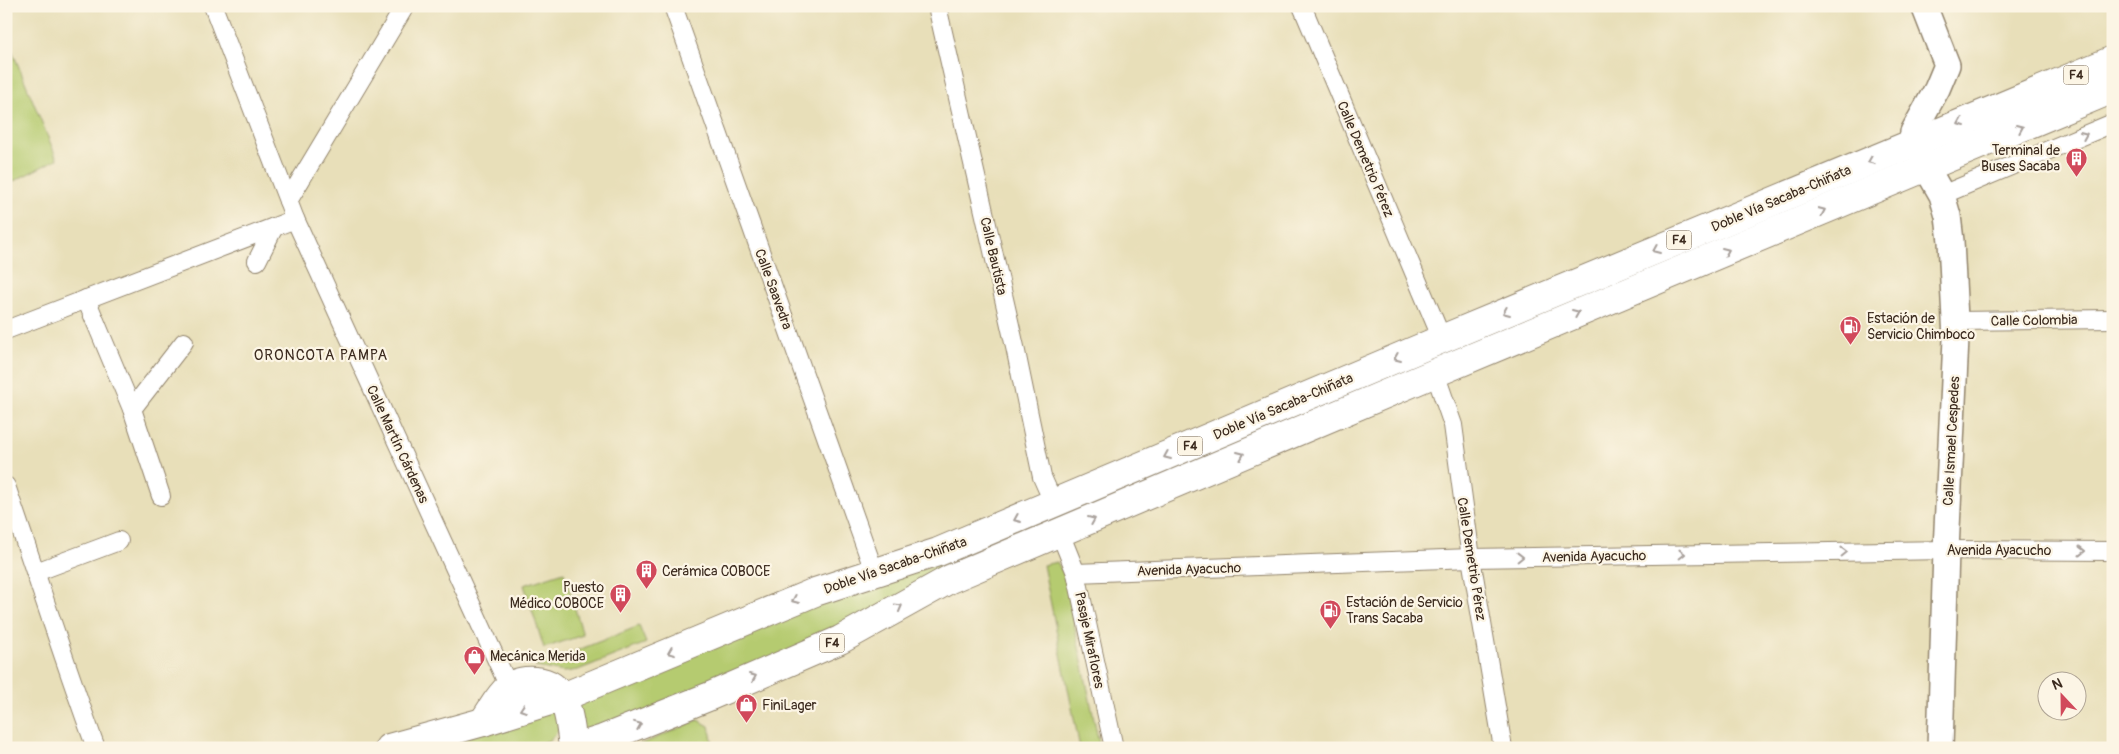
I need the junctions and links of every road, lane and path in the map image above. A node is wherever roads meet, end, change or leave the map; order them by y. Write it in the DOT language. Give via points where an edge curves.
graph roads {
  1 [pos="213,6"];
  2 [pos="405,6"];
  3 [pos="673,6"];
  4 [pos="937,6"];
  5 [pos="1302,6"];
  6 [pos="1924,6"];
  7 [pos="2113,60"];
  8 [pos="2113,89"];
  9 [pos="2113,123"];
  10 [pos="1916,142"];
  11 [pos="1926,167"];
  12 [pos="1942,195"];
  13 [pos="288,201"];
  14 [pos="295,219"];
  15 [pos="274,227"];
  16 [pos="257,261"];
  17 [pos="86,300"];
  18 [pos="2113,319"];
  19 [pos="1955,321"];
  20 [pos="6,330"];
  21 [pos="1442,339"];
  22 [pos="184,342"];
  23 [pos="1435,373"];
  24 [pos="132,409"];
  25 [pos="6,486"];
  26 [pos="161,496"];
  27 [pos="1054,504"];
  28 [pos="1060,533"];
  29 [pos="120,541"];
  30 [pos="1946,550"];
  31 [pos="2113,551"];
  32 [pos="1471,558"];
  33 [pos="874,571"];
  34 [pos="36,572"];
  35 [pos="1076,573"];
  36 [pos="509,687"];
  37 [pos="563,697"];
  38 [pos="483,722"];
  39 [pos="96,748"];
  40 [pos="389,748"];
  41 [pos="574,748"];
  42 [pos="1114,748"];
  43 [pos="1503,748"];
  44 [pos="1940,748"];
  1 -- 13 [label="street, Calle Martín Cárdenas"];
  2 -- 13 [label="street"];
  3 -- 33 [label="street, Calle Saavedra"];
  4 -- 27 [label="street, Calle Bautista" via="1042,477"];
  5 -- 21 [label="street, Calle Demetrio Pérez"];
  6 -- 10 [label="main road" via="1947,65 1913,132"];
  7 -- 10 [label="highway, Doble Vía Sacaba-Chiñata / F4, one-way"];
  11 -- 8 [label="highway, Doble Vía Sacaba-Chiñata / F4, one-way"];
  12 -- 9 [label="street, one-way"];
  10 -- 11 [label="main road, Calle Ismael Cespedes"];
  10 -- 21 [label="highway, Doble Vía Sacaba-Chiñata / F4, one-way"];
  11 -- 12 [label="main road, Calle Ismael Cespedes"];
  23 -- 11 [label="highway, Doble Vía Sacaba-Chiñata / F4, one-way"];
  12 -- 19 [label="main road, Calle Ismael Cespedes" via="1951,241"];
  13 -- 14 [label="street, Calle Martín Cárdenas"];
  14 -- 15 [label="street"];
  14 -- 36 [label="street, Calle Martín Cárdenas"];
  15 -- 16 [label="street"];
  15 -- 17 [label="street"];
  17 -- 20 [label="street"];
  17 -- 24 [label="street"];
  18 -- 19 [label="street, Calle Colombia"];
  19 -- 30 [label="main road, Calle Ismael Cespedes"];
  21 -- 27 [label="highway, Doble Vía Sacaba-Chiñata / F4, one-way"];
  22 -- 24 [label="street"];
  28 -- 23 [label="highway, Doble Vía Sacaba-Chiñata / F4, one-way"];
  23 -- 32 [label="street, Calle Demetrio Pérez" via="1453,425"];
  24 -- 26 [label="street"];
  25 -- 34 [label="street"];
  27 -- 33 [label="highway, Doble Vía Sacaba-Chiñata / F4, one-way" via="929,556"];
  28 -- 35 [label="street, Pasaje Miraflores"];
  41 -- 28 [label="highway, Doble Vía Sacaba-Chiñata / F4, one-way" via="603,740 840,640 950,579"];
  29 -- 34 [label="street"];
  30 -- 31 [label="street, Avenida Ayacucho, one-way"];
  32 -- 30 [label="street, Avenida Ayacucho, one-way"];
  30 -- 44 [label="main road, Calle Ismael Cespedes"];
  32 -- 35 [label="street, Avenida Ayacucho"];
  32 -- 43 [label="street, Calle Demetrio Pérez"];
  33 -- 37 [label="highway, Doble Vía Sacaba-Chiñata / F4, one-way" via="815,592"];
  34 -- 39 [label="street"];
  35 -- 42 [label="street, Pasaje Miraflores"];
  36 -- 37 [label="highway" via="542,681"];
  36 -- 38 [label="highway"];
  37 -- 38 [label="highway, Doble Vía Sacaba-Chiñata / F4, one-way"];
  37 -- 41 [label="highway"];
  38 -- 40 [label="highway, Doble Vía Sacaba-Chiñata / F4"];
}
